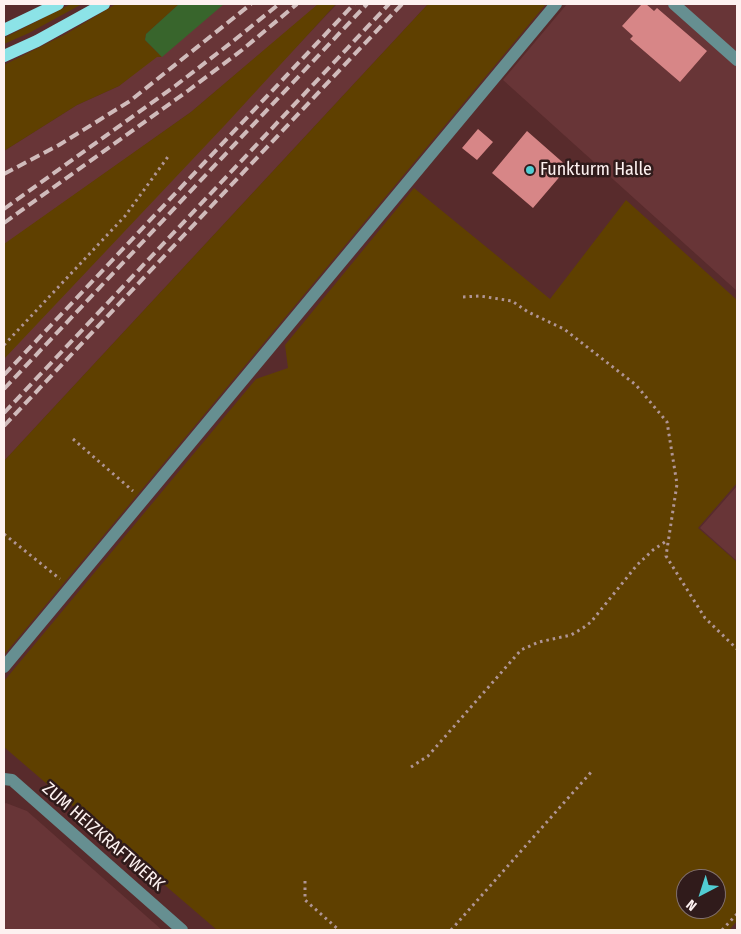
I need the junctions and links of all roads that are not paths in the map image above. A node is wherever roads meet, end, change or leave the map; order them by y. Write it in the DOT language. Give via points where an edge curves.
graph roads {
  1 [pos="58,4"];
  2 [pos="104,4"];
  3 [pos="556,4"];
  4 [pos="674,4"];
  5 [pos="4,30"];
  6 [pos="4,56"];
  7 [pos="737,60"];
  8 [pos="4,667"];
  9 [pos="4,780"];
  10 [pos="180,928"];
  1 -- 5 [label="main road"];
  2 -- 6 [label="main road"];
  3 -- 8 [label="street"];
  4 -- 7 [label="street"];
  9 -- 10 [label="street, ZUM HEIZKRAFTWERK" via="12,780"];
}
